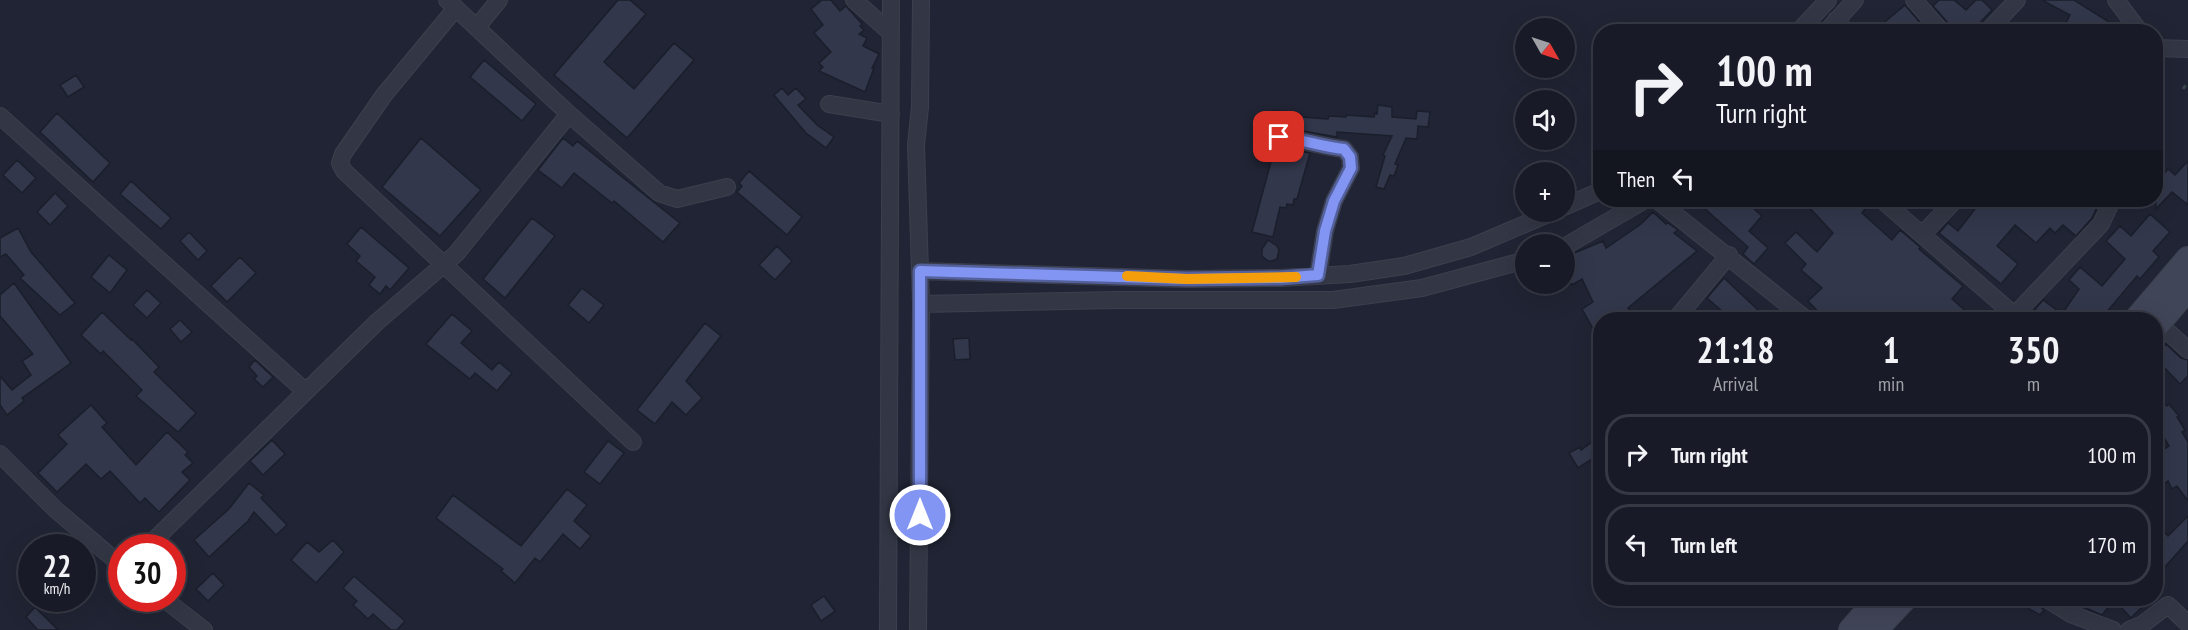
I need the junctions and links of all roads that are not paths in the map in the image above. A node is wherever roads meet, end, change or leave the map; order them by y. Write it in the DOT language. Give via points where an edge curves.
graph roads {
  1 [pos="499,0"];
  2 [pos="854,0"];
  3 [pos="891,0"];
  4 [pos="921,0"];
  5 [pos="1828,0"];
  6 [pos="1855,0"];
  7 [pos="1914,0"];
  8 [pos="2017,0"];
  9 [pos="2116,0"];
  10 [pos="452,4"];
  11 [pos="1806,24"];
  12 [pos="1839,24"];
  13 [pos="1934,24"];
  14 [pos="1994,24"];
  15 [pos="2134,24"];
  16 [pos="477,27"];
  17 [pos="891,33"];
  18 [pos="2188,49"];
  19 [pos="2163,52"];
  20 [pos="829,104"];
  21 [pos="569,114"];
  22 [pos="891,114"];
  23 [pos="0,116"];
  24 [pos="1279,137"];
  25 [pos="727,187"];
  26 [pos="1593,194"];
  27 [pos="1575,202"];
  28 [pos="1633,207"];
  29 [pos="1666,207"];
  30 [pos="1890,207"];
  31 [pos="1948,207"];
  32 [pos="2109,207"];
  33 [pos="1530,222"];
  34 [pos="1922,235"];
  35 [pos="1575,240"];
  36 [pos="1729,255"];
  37 [pos="2188,259"];
  38 [pos="1515,263"];
  39 [pos="444,264"];
  40 [pos="920,274"];
  41 [pos="1318,275"];
  42 [pos="2188,288"];
  43 [pos="921,301"];
  44 [pos="1682,312"];
  45 [pos="1797,312"];
  46 [pos="2008,312"];
  47 [pos="2020,312"];
  48 [pos="2156,312"];
  49 [pos="2160,312"];
  50 [pos="2163,330"];
  51 [pos="2188,350"];
  52 [pos="306,391"];
  53 [pos="633,442"];
  54 [pos="0,454"];
  55 [pos="160,534"];
  56 [pos="108,554"];
  57 [pos="1872,606"];
  58 [pos="1898,606"];
  59 [pos="2058,606"];
  60 [pos="181,612"];
  61 [pos="2188,624"];
  62 [pos="204,630"];
  63 [pos="888,630"];
  64 [pos="918,630"];
  65 [pos="1851,630"];
  66 [pos="1876,630"];
  67 [pos="2113,630"];
  68 [pos="2129,630"];
  1 -- 16 [label="street"];
  2 -- 17 [label="street"];
  3 -- 17 [label="street"];
  4 -- 40 [label="street" via="916,145"];
  5 -- 11 [label="street"];
  6 -- 12 [label="street"];
  7 -- 13 [label="street"];
  8 -- 14 [label="street"];
  9 -- 15 [label="street"];
  10 -- 16 [label="street"];
  10 -- 39 [label="street" via="384,95 340,163 351,179"];
  16 -- 21 [label="street"];
  17 -- 22 [label="street"];
  18 -- 19 [label="street"];
  20 -- 22 [label="street"];
  21 -- 25 [label="street" via="659,193 677,199"];
  21 -- 39 [label="street"];
  22 -- 63 [label="street"];
  23 -- 52 [label="street"];
  24 -- 41 [label="street" via="1344,149 1350,157 1351,168 1334,201 1325,231"];
  26 -- 27 [label="street"];
  28 -- 35 [label="street"];
  29 -- 36 [label="street"];
  30 -- 34 [label="street"];
  31 -- 34 [label="street"];
  32 -- 47 [label="street" via="2101,224"];
  33 -- 41 [label="street" via="1471,247 1430,259 1359,273"];
  34 -- 46 [label="street"];
  36 -- 44 [label="street"];
  36 -- 45 [label="street"];
  37 -- 48 [label="street"];
  38 -- 43 [label="street" via="1422,288 1333,300"];
  39 -- 52 [label="street"];
  39 -- 53 [label="street"];
  40 -- 41 [label="street" via="1187,279"];
  40 -- 43 [label="street"];
  42 -- 49 [label="street"];
  43 -- 64 [label="street"];
  50 -- 51 [label="street"];
  52 -- 55 [label="street"];
  54 -- 56 [label="street"];
  57 -- 65 [label="street"];
  58 -- 66 [label="street"];
  59 -- 67 [label="street"];
  60 -- 62 [label="street"];
  61 -- 68 [label="street" via="2168,605"];
}
